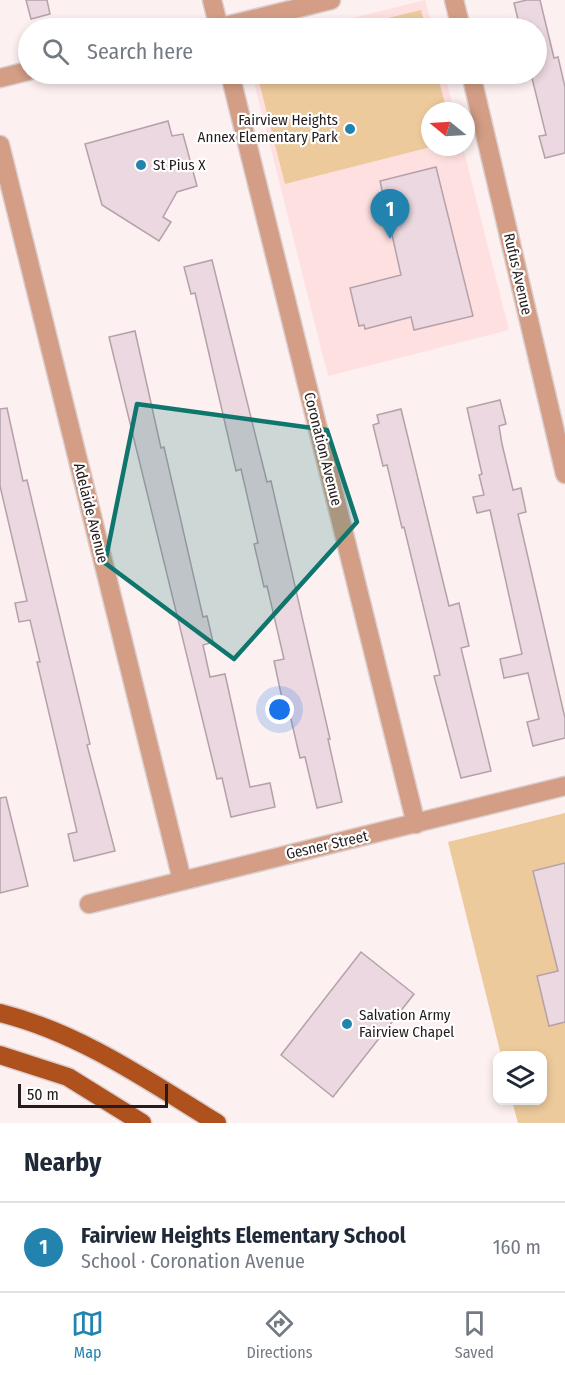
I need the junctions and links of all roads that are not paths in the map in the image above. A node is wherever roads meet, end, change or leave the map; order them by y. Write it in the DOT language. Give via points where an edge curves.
graph roads {
  1 [pos="212,0"];
  2 [pos="331,0"];
  3 [pos="454,0"];
  4 [pos="216,18"];
  5 [pos="258,18"];
  6 [pos="458,18"];
  7 [pos="18,74"];
  8 [pos="0,78"];
  9 [pos="232,84"];
  10 [pos="473,84"];
  11 [pos="0,146"];
  12 [pos="565,474"];
  13 [pos="565,786"];
  14 [pos="416,824"];
  15 [pos="182,880"];
  16 [pos="89,904"];
  17 [pos="0,1013"];
  18 [pos="0,1055"];
  19 [pos="142,1123"];
  20 [pos="217,1123"];
  1 -- 4 [label="street"];
  2 -- 5 [label="street"];
  3 -- 6 [label="street"];
  7 -- 8 [label="street"];
  9 -- 14 [label="street, Coronation Avenue"];
  10 -- 12 [label="street, Rufus Avenue"];
  11 -- 15 [label="street, Adelaide Avenue"];
  13 -- 14 [label="street, Gesner Street"];
  14 -- 15 [label="street, Gesner Street"];
  15 -- 16 [label="street, Gesner Street"];
  17 -- 20 [label="main road" via="33,1021 105,1053"];
  18 -- 19 [label="main road" via="68,1077"];
}
